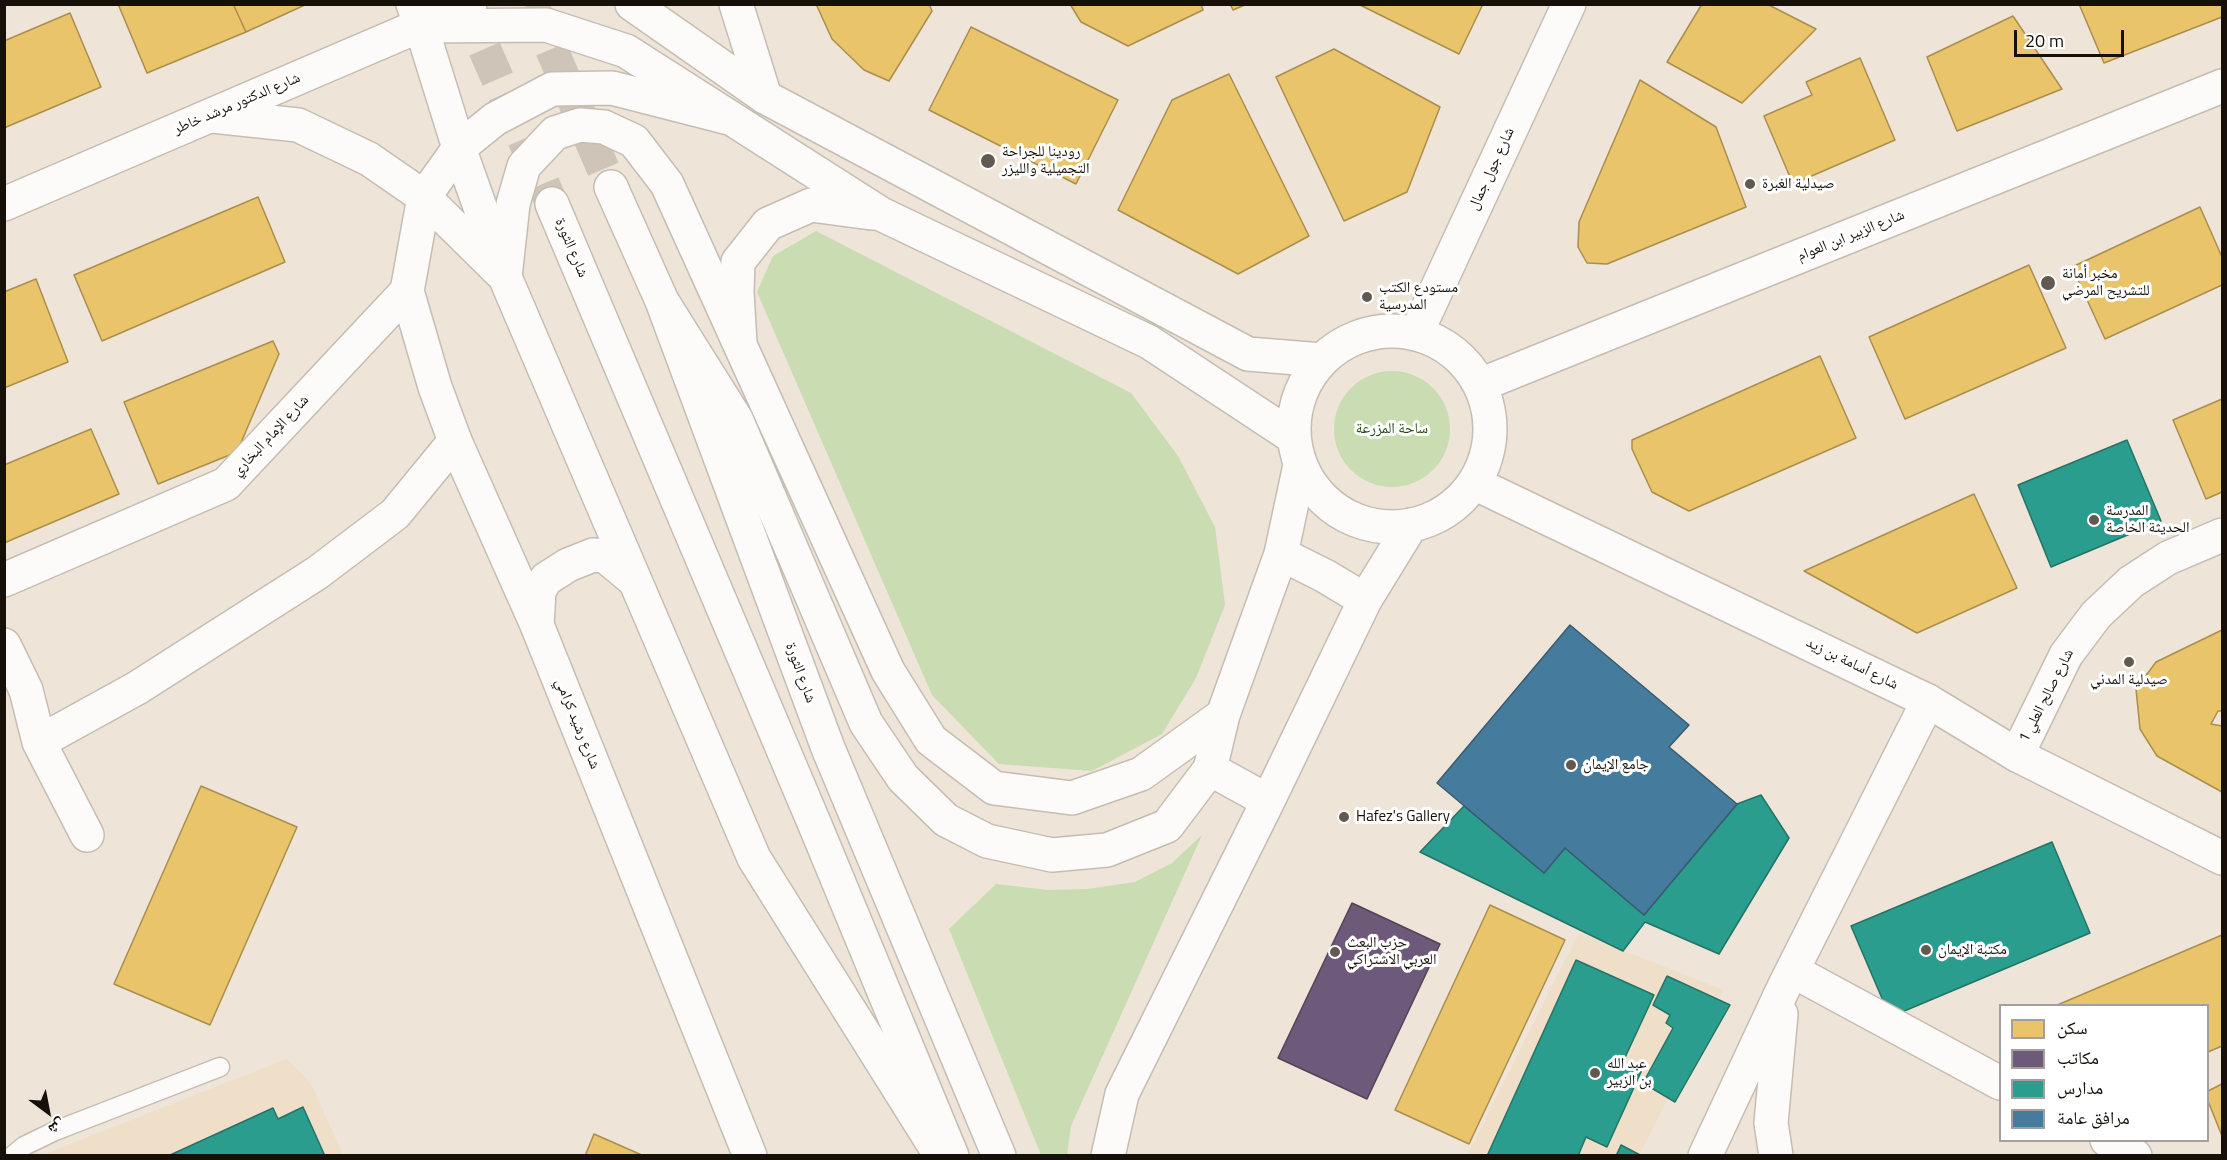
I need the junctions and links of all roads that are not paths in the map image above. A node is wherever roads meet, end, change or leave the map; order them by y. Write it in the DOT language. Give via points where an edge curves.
graph roads {
  1 [pos="470,4"];
  2 [pos="632,4"];
  3 [pos="736,4"];
  4 [pos="1569,4"];
  5 [pos="423,12"];
  6 [pos="2223,86"];
  7 [pos="765,97"];
  8 [pos="210,116"];
  9 [pos="729,118"];
  10 [pos="459,148"];
  11 [pos="611,187"];
  12 [pos="424,197"];
  13 [pos="4,204"];
  14 [pos="552,204"];
  15 [pos="881,214"];
  16 [pos="506,277"];
  17 [pos="407,291"];
  18 [pos="662,301"];
  19 [pos="1416,334"];
  20 [pos="740,344"];
  21 [pos="1322,360"];
  22 [pos="1480,385"];
  23 [pos="455,441"];
  24 [pos="1297,451"];
  25 [pos="1474,483"];
  26 [pos="1411,525"];
  27 [pos="2223,535"];
  28 [pos="1281,554"];
  29 [pos="4,580"];
  30 [pos="634,580"];
  31 [pos="1365,600"];
  32 [pos="537,625"];
  33 [pos="4,645"];
  34 [pos="1928,701"];
  35 [pos="1223,715"];
  36 [pos="39,742"];
  37 [pos="2017,755"];
  38 [pos="1210,769"];
  39 [pos="1268,801"];
  40 [pos="87,835"];
  41 [pos="2223,858"];
  42 [pos="1788,979"];
  43 [pos="220,1066"];
  44 [pos="1999,1082"];
  45 [pos="2111,1142"];
  46 [pos="12,1155"];
  47 [pos="750,1155"];
  48 [pos="941,1155"];
  49 [pos="951,1155"];
  50 [pos="999,1155"];
  51 [pos="1107,1155"];
  52 [pos="1705,1155"];
  53 [pos="1776,1155"];
  54 [pos="2135,1155"];
  1 -- 5 [label="main road, شارع الدكتور مرشد خاطر"];
  2 -- 7 [label="main road"];
  3 -- 7 [label="main road"];
  4 -- 19 [label="main road, شارع جول جمال"];
  5 -- 8 [label="main road, شارع الدكتور مرشد خاطر"];
  5 -- 9 [label="main road" via="546,25 626,51"];
  5 -- 10 [label="main road"];
  6 -- 22 [label="main road, شارع الزبير ابن العوام"];
  7 -- 21 [label="main road" via="1248,354"];
  8 -- 12 [label="main road" via="298,125 369,159"];
  8 -- 13 [label="main road, شارع الدكتور مرشد خاطر"];
  9 -- 10 [label="main road" via="612,88 552,89 495,119"];
  9 -- 15 [label="main road"];
  10 -- 12 [label="main road"];
  10 -- 16 [label="main road"];
  11 -- 18 [label="main road, شارع الثورة"];
  12 -- 16 [label="main road"];
  12 -- 17 [label="main road"];
  14 -- 49 [label="main road, شارع الثورة"];
  15 -- 20 [label="main road" via="811,206 768,224 738,262"];
  15 -- 24 [label="main road" via="1149,342"];
  16 -- 20 [label="main road" via="513,204 524,166 555,133 580,125 604,127 634,141 667,184"];
  16 -- 30 [label="main road"];
  17 -- 23 [label="main road, شارع رشيد كرامي"];
  17 -- 29 [label="main road, شارع الإمام البخاري" via="226,484"];
  18 -- 38 [label="main road" via="736,420 866,723 903,778 946,820 987,841 1052,855 1107,850 1167,826"];
  18 -- 50 [label="main road, شارع الثورة" via="828,747"];
  19 -- 21 [label="main road" via="1382,332 1349,341"];
  19 -- 22 [label="main road" via="1442,345 1464,362"];
  20 -- 35 [label="main road" via="888,671 931,740 958,761 994,788 1072,798 1141,774"];
  21 -- 24 [label="main road" via="1305,383 1296,410"];
  22 -- 25 [label="main road" via="1490,418 1488,452"];
  23 -- 32 [label="main road, شارع رشيد كرامي"];
  23 -- 36 [label="main road" via="394,514 316,573 137,688"];
  24 -- 26 [label="main road" via="1313,489 1333,508 1357,521 1384,527"];
  24 -- 28 [label="main road"];
  25 -- 26 [label="main road" via="1457,503 1436,517"];
  25 -- 34 [label="main road, شارع أسامة بن زيد"];
  26 -- 31 [label="main road"];
  27 -- 37 [label="main road, شارع صالح العلي 1" via="2168,558 2131,582 2096,615 2066,655"];
  28 -- 31 [label="main road"];
  28 -- 35 [label="main road"];
  30 -- 32 [label="main road" via="605,556 593,555 568,565 546,579 539,591"];
  30 -- 48 [label="main road" via="754,858"];
  31 -- 39 [label="main road"];
  32 -- 47 [label="main road, شارع رشيد كرامي"];
  33 -- 36 [label="main road" via="26,690"];
  34 -- 37 [label="main road, شارع أسامة بن زيد"];
  34 -- 42 [label="main road"];
  35 -- 38 [label="main road"];
  36 -- 40 [label="main road"];
  37 -- 41 [label="main road, شارع أسامة بن زيد"];
  38 -- 39 [label="main road"];
  39 -- 51 [label="main road" via="1122,1094"];
  42 -- 44 [label="main road"];
  42 -- 52 [label="main road"];
  42 -- 53 [label="main road" via="1771,1123"];
  43 -- 46 [label="lane" via="55,1131"];
  45 -- 54 [label="main road"];
}
